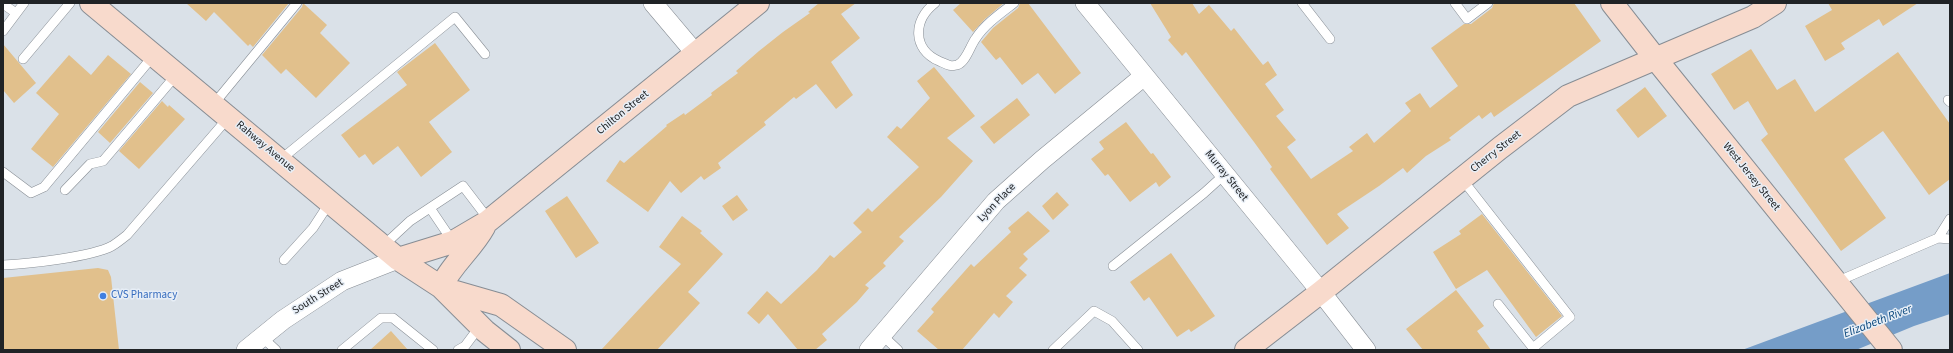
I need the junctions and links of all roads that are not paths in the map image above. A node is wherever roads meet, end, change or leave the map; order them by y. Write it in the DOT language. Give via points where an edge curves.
graph roads {
  1 [pos="24,3"];
  2 [pos="70,3"];
  3 [pos="297,3"];
  4 [pos="654,3"];
  5 [pos="758,3"];
  6 [pos="935,3"];
  7 [pos="1014,3"];
  8 [pos="1085,3"];
  9 [pos="1302,3"];
  10 [pos="1455,3"];
  11 [pos="1488,3"];
  12 [pos="1612,3"];
  13 [pos="1775,3"];
  14 [pos="3,4"];
  15 [pos="95,4"];
  16 [pos="16,13"];
  17 [pos="3,31"];
  18 [pos="1330,39"];
  19 [pos="485,54"];
  20 [pos="696,54"];
  21 [pos="154,55"];
  22 [pos="1655,58"];
  23 [pos="23,59"];
  24 [pos="177,74"];
  25 [pos="1144,76"];
  26 [pos="221,111"];
  27 [pos="280,160"];
  28 [pos="3,172"];
  29 [pos="1225,174"];
  30 [pos="1462,179"];
  31 [pos="65,190"];
  32 [pos="330,202"];
  33 [pos="430,208"];
  34 [pos="1950,219"];
  35 [pos="488,221"];
  36 [pos="1938,238"];
  37 [pos="1950,239"];
  38 [pos="453,242"];
  39 [pos="390,252"];
  40 [pos="284,260"];
  41 [pos="3,265"];
  42 [pos="1114,266"];
  43 [pos="1836,282"];
  44 [pos="441,288"];
  45 [pos="1321,292"];
  46 [pos="1498,304"];
  47 [pos="480,326"];
  48 [pos="882,334"];
  49 [pos="262,337"];
  50 [pos="1889,347"];
  51 [pos="246,350"];
  52 [pos="276,350"];
  53 [pos="342,350"];
  54 [pos="433,350"];
  55 [pos="458,350"];
  56 [pos="509,350"];
  57 [pos="565,350"];
  58 [pos="869,350"];
  59 [pos="898,350"];
  60 [pos="1052,350"];
  61 [pos="1138,350"];
  62 [pos="1246,350"];
  63 [pos="1366,350"];
  1 -- 16 [label="lane"];
  2 -- 23 [label="lane"];
  3 -- 26 [label="lane"];
  4 -- 20 [label="street"];
  5 -- 20 [label="main road, Chilton Street"];
  6 -- 7 [label="lane" via="920,19 918,35 923,48 935,60 950,66 958,64 976,37"];
  8 -- 25 [label="street, Murray Street"];
  9 -- 18 [label="lane"];
  10 -- 11 [label="lane" via="1467,19"];
  12 -- 22 [label="main road, West Jersey Street"];
  13 -- 22 [label="main road, Cherry Street" via="1753,17"];
  14 -- 16 [label="lane"];
  15 -- 21 [label="main road, Rahway Avenue"];
  16 -- 17 [label="lane"];
  19 -- 27 [label="lane" via="456,17"];
  20 -- 35 [label="main road, Chilton Street"];
  21 -- 24 [label="main road, Rahway Avenue"];
  21 -- 28 [label="lane" via="44,187 31,193"];
  22 -- 30 [label="main road, Cherry Street" via="1568,96"];
  22 -- 43 [label="main road, West Jersey Street"];
  24 -- 26 [label="main road, Rahway Avenue"];
  24 -- 31 [label="lane" via="103,161 90,164"];
  25 -- 29 [label="street, Murray Street"];
  25 -- 48 [label="street, Lyon Place" via="996,201"];
  26 -- 27 [label="main road, Rahway Avenue"];
  26 -- 41 [label="lane" via="132,230 112,246 95,252"];
  27 -- 32 [label="main road, Rahway Avenue"];
  29 -- 42 [label="lane"];
  29 -- 45 [label="street, Murray Street"];
  30 -- 45 [label="main road, Cherry Street"];
  30 -- 46 [label="lane" via="1570,317 1533,348"];
  32 -- 39 [label="main road, Rahway Avenue"];
  32 -- 40 [label="lane" via="313,228"];
  33 -- 35 [label="lane" via="463,186"];
  33 -- 38 [label="lane"];
  33 -- 39 [label="lane" via="410,221"];
  34 -- 36 [label="lane"];
  35 -- 38 [label="main road, Chilton Street"];
  35 -- 44 [label="main road, Chilton Street" via="476,242 447,275"];
  36 -- 37 [label="lane"];
  36 -- 43 [label="lane"];
  38 -- 39 [label="main road, Chilton Street"];
  39 -- 44 [label="main road, Rahway Avenue"];
  39 -- 49 [label="street, South Street" via="283,320"];
  43 -- 50 [label="main road, West Jersey Street"];
  44 -- 47 [label="main road, Rahway Avenue"];
  44 -- 57 [label="main road, Rahway Avenue" via="501,305"];
  45 -- 62 [label="main road, Cherry Street"];
  45 -- 63 [label="street, Murray Street"];
  47 -- 55 [label="lane" via="465,346"];
  47 -- 56 [label="main road, Rahway Avenue"];
  48 -- 58 [label="street, Lyon Place"];
  48 -- 59 [label="lane"];
  49 -- 51 [label="street, South Street"];
  49 -- 52 [label="lane"];
  53 -- 54 [label="lane" via="381,318 393,318"];
  60 -- 61 [label="lane" via="1094,311 1112,321"];
}
